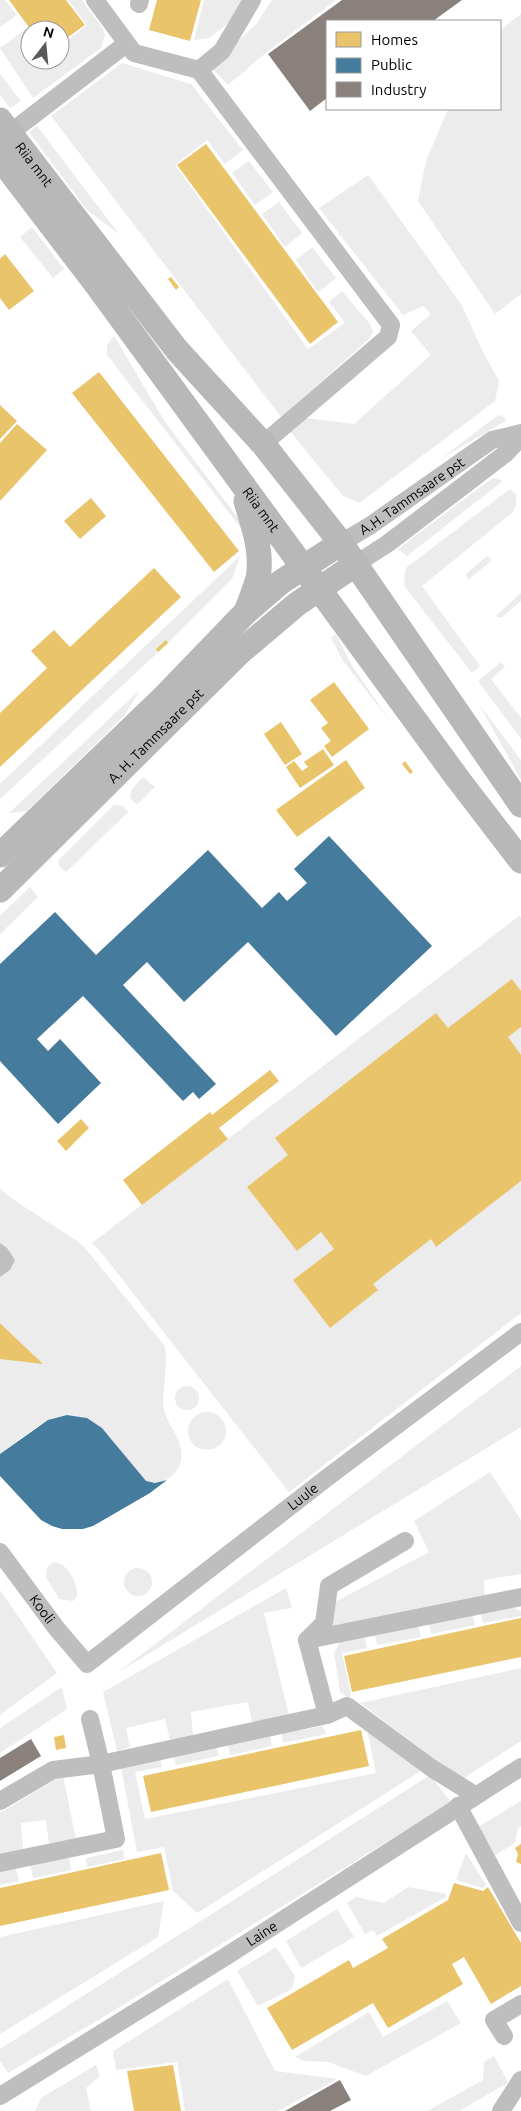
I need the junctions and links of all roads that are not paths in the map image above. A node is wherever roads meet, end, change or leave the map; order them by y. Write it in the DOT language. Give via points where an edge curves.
graph roads {
  1 [pos="95,0"];
  2 [pos="252,0"];
  3 [pos="126,44"];
  4 [pos="199,70"];
  5 [pos="3,131"];
  6 [pos="0,158"];
  7 [pos="521,433"];
  8 [pos="521,437"];
  9 [pos="263,444"];
  10 [pos="242,484"];
  11 [pos="341,543"];
  12 [pos="356,564"];
  13 [pos="304,567"];
  14 [pos="318,588"];
  15 [pos="246,612"];
  16 [pos="521,805"];
  17 [pos="0,855"];
  18 [pos="521,861"];
  19 [pos="0,890"];
  20 [pos="521,1332"];
  21 [pos="405,1541"];
  22 [pos="0,1552"];
  23 [pos="521,1597"];
  24 [pos="307,1640"];
  25 [pos="87,1664"];
  26 [pos="327,1715"];
  27 [pos="90,1719"];
  28 [pos="101,1764"];
  29 [pos="521,1767"];
  30 [pos="475,1795"];
  31 [pos="0,1801"];
  32 [pos="458,1806"];
  33 [pos="0,1863"];
  34 [pos="521,1922"];
  35 [pos="521,2004"];
  36 [pos="504,2036"];
  37 [pos="521,2080"];
  38 [pos="0,2096"];
  39 [pos="502,2111"];
  1 -- 3 [label="street"];
  2 -- 4 [label="street" via="222,51"];
  3 -- 4 [label="street" via="134,53"];
  3 -- 5 [label="street"];
  4 -- 9 [label="street" via="391,325 388,337"];
  5 -- 9 [label="main road, Riia mnt" via="177,350"];
  6 -- 10 [label="main road, Riia mnt"];
  7 -- 11 [label="street, A.H. Tammsaare pst" via="492,440"];
  8 -- 12 [label="street, A.H. Tammsaare pst" via="505,454"];
  9 -- 11 [label="main road, Riia mnt"];
  10 -- 13 [label="main road, Riia mnt"];
  10 -- 15 [label="main road" via="256,531 260,559 258,578"];
  11 -- 12 [label="main road, Riia mnt"];
  11 -- 13 [label="main road, A.H. Tammsaare pst"];
  12 -- 14 [label="main road, A.H. Tammsaare pst"];
  12 -- 16 [label="main road, Riia mnt"];
  13 -- 14 [label="main road, Riia mnt"];
  13 -- 15 [label="main road, A. H. Tammsaare pst"];
  14 -- 18 [label="main road, Riia mnt"];
  14 -- 19 [label="main road, A. H. Tammsaare pst" via="239,653"];
  15 -- 17 [label="main road, A. H. Tammsaare pst" via="165,696"];
  20 -- 25 [label="street, Luule"];
  21 -- 24 [label="street" via="329,1586 324,1624"];
  22 -- 25 [label="street, Kooli"];
  23 -- 24 [label="street"];
  24 -- 26 [label="street"];
  26 -- 28 [label="street"];
  26 -- 30 [label="street" via="347,1706 433,1769"];
  27 -- 28 [label="street"];
  28 -- 31 [label="street" via="53,1770"];
  28 -- 33 [label="street" via="116,1839"];
  29 -- 30 [label="street, Laine"];
  30 -- 32 [label="street, Laine"];
  32 -- 34 [label="street"];
  32 -- 38 [label="street, Laine" via="225,1957"];
  35 -- 36 [label="street" via="494,2020"];
  37 -- 39 [label="street"];
}
